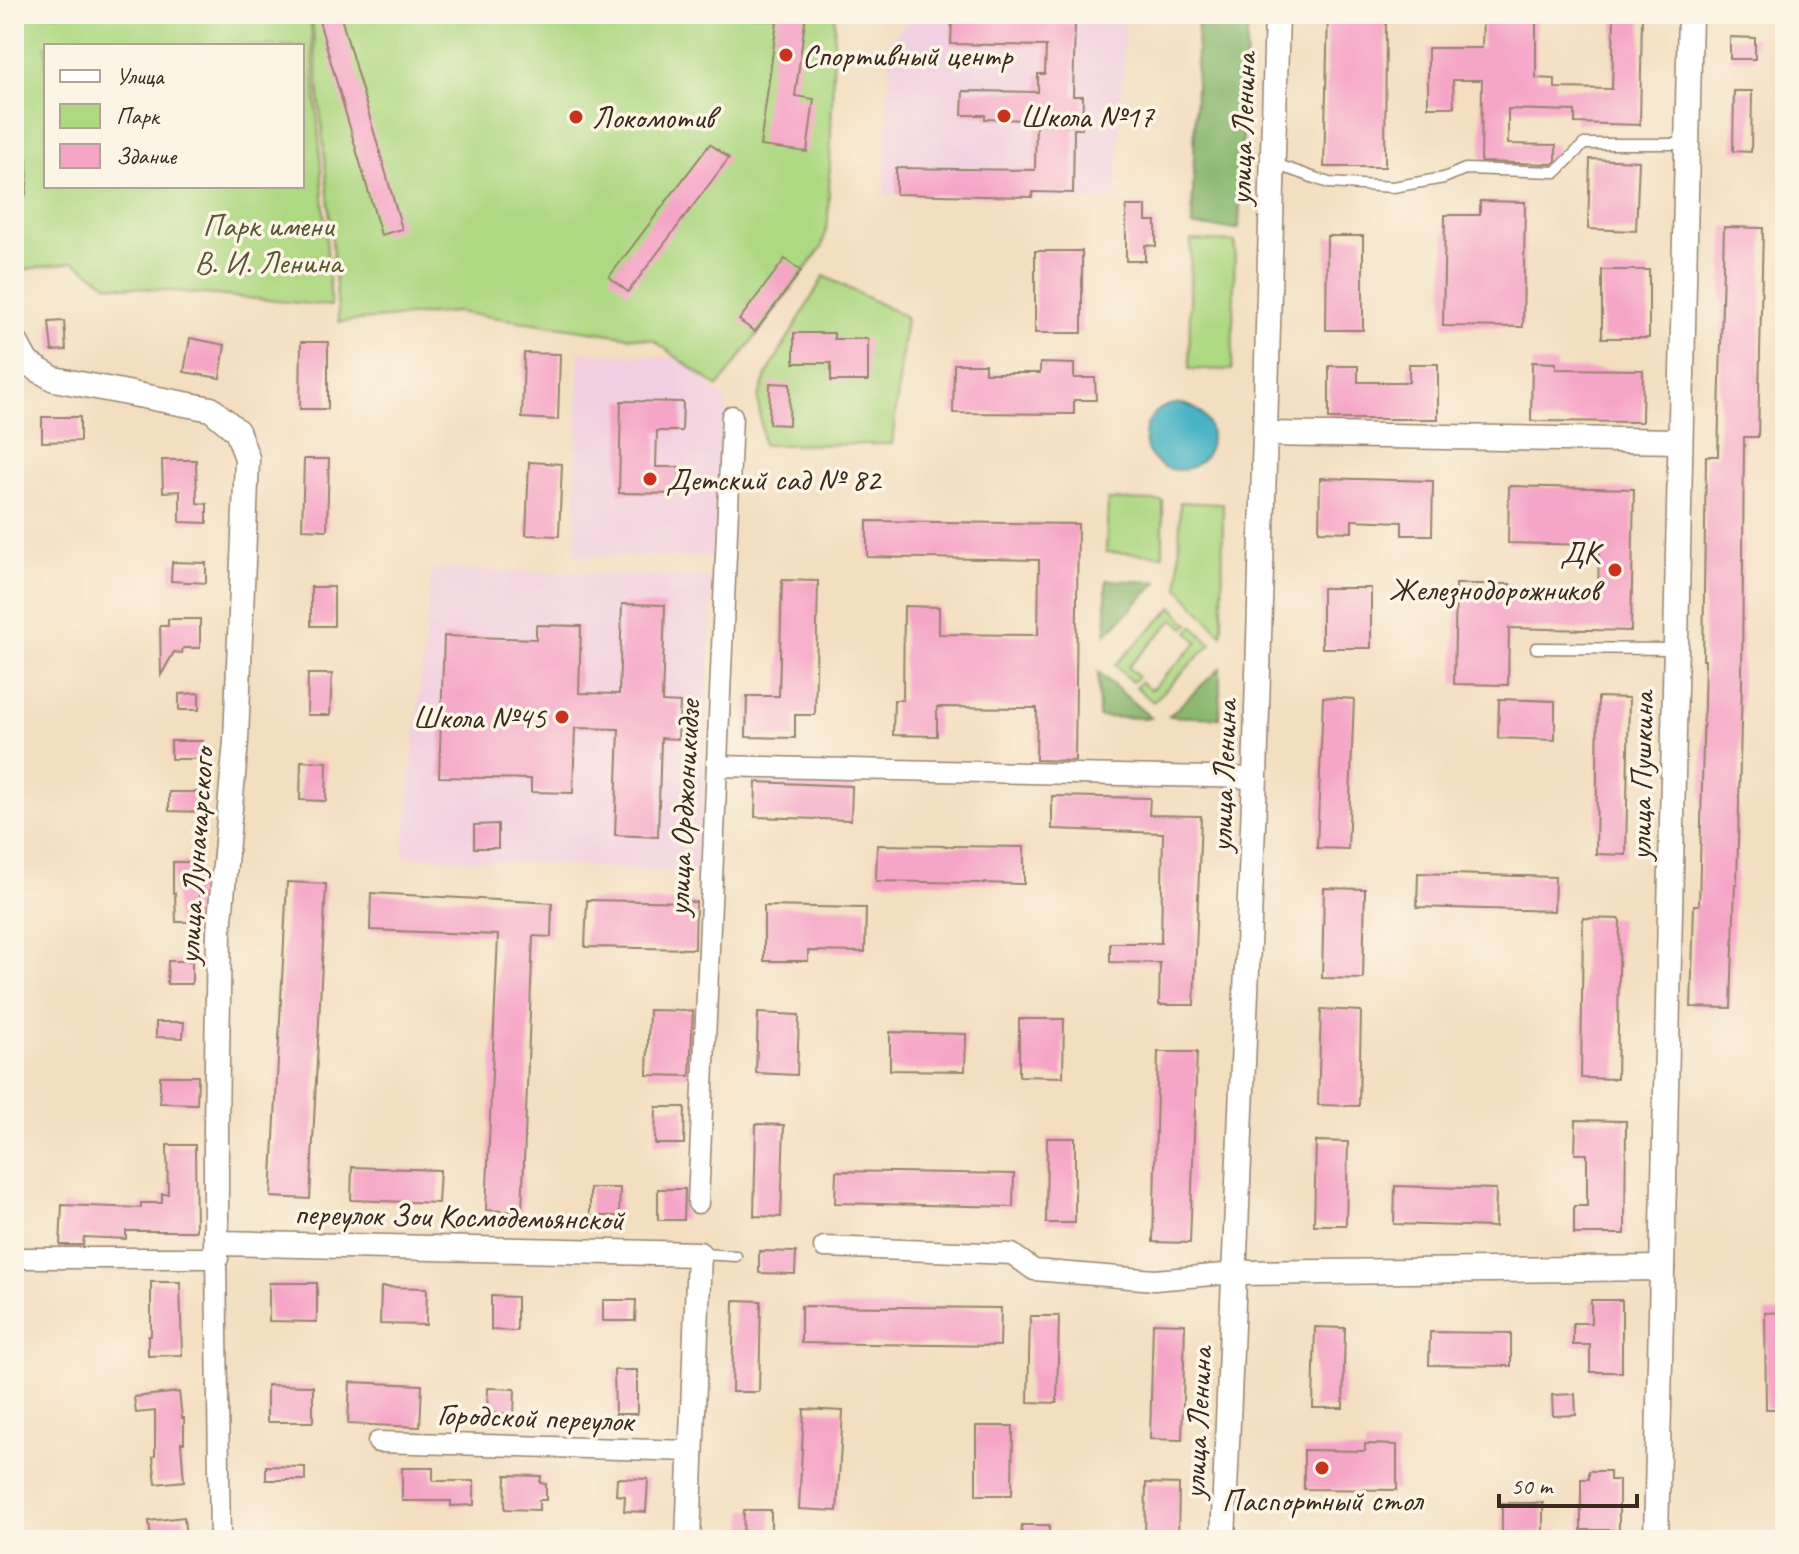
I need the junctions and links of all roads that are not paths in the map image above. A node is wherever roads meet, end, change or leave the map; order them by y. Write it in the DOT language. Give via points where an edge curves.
graph roads {
  1 [pos="1277,14"];
  2 [pos="1690,14"];
  3 [pos="1687,144"];
  4 [pos="14,159"];
  5 [pos="1273,164"];
  6 [pos="14,190"];
  7 [pos="14,339"];
  8 [pos="732,416"];
  9 [pos="1266,434"];
  10 [pos="1680,441"];
  11 [pos="1536,648"];
  12 [pos="1676,649"];
  13 [pos="717,766"];
  14 [pos="1255,778"];
  15 [pos="698,1203"];
  16 [pos="824,1247"];
  17 [pos="217,1250"];
  18 [pos="699,1254"];
  19 [pos="736,1256"];
  20 [pos="14,1258"];
  21 [pos="1662,1268"];
  22 [pos="1235,1273"];
  23 [pos="378,1442"];
  24 [pos="691,1451"];
  25 [pos="220,1540"];
  26 [pos="688,1540"];
  27 [pos="1223,1540"];
  28 [pos="1656,1540"];
  1 -- 5 [label="street, улица Ленина"];
  2 -- 3 [label="street, улица Пушкина"];
  3 -- 5 [label="lane" via="1584,144 1556,172 1465,169 1393,187 1329,183"];
  3 -- 10 [label="street, улица Пушкина"];
  4 -- 6 [label="street"];
  5 -- 9 [label="street, улица Ленина"];
  7 -- 17 [label="street, улица Луначарского" via="27,363 54,379 211,409 237,431 247,458 236,741 219,931"];
  8 -- 13 [label="street, улица Орджоникидзе"];
  9 -- 10 [label="street"];
  9 -- 14 [label="street, улица Ленина"];
  10 -- 12 [label="street, улица Пушкина"];
  11 -- 12 [label="lane"];
  12 -- 21 [label="street, улица Пушкина"];
  13 -- 14 [label="street"];
  13 -- 15 [label="street, улица Орджоникидзе"];
  14 -- 22 [label="street, улица Ленина"];
  16 -- 22 [label="street" via="1012,1254 1034,1270 1155,1280"];
  17 -- 18 [label="street, переулок Зои Космодемьянской"];
  17 -- 20 [label="street"];
  17 -- 25 [label="street, улица Луначарского"];
  18 -- 19 [label="lane"];
  18 -- 24 [label="street"];
  21 -- 22 [label="street"];
  21 -- 28 [label="street, улица Пушкина"];
  22 -- 27 [label="street, улица Ленина"];
  23 -- 24 [label="street, Городской переулок"];
  24 -- 26 [label="street"];
}
